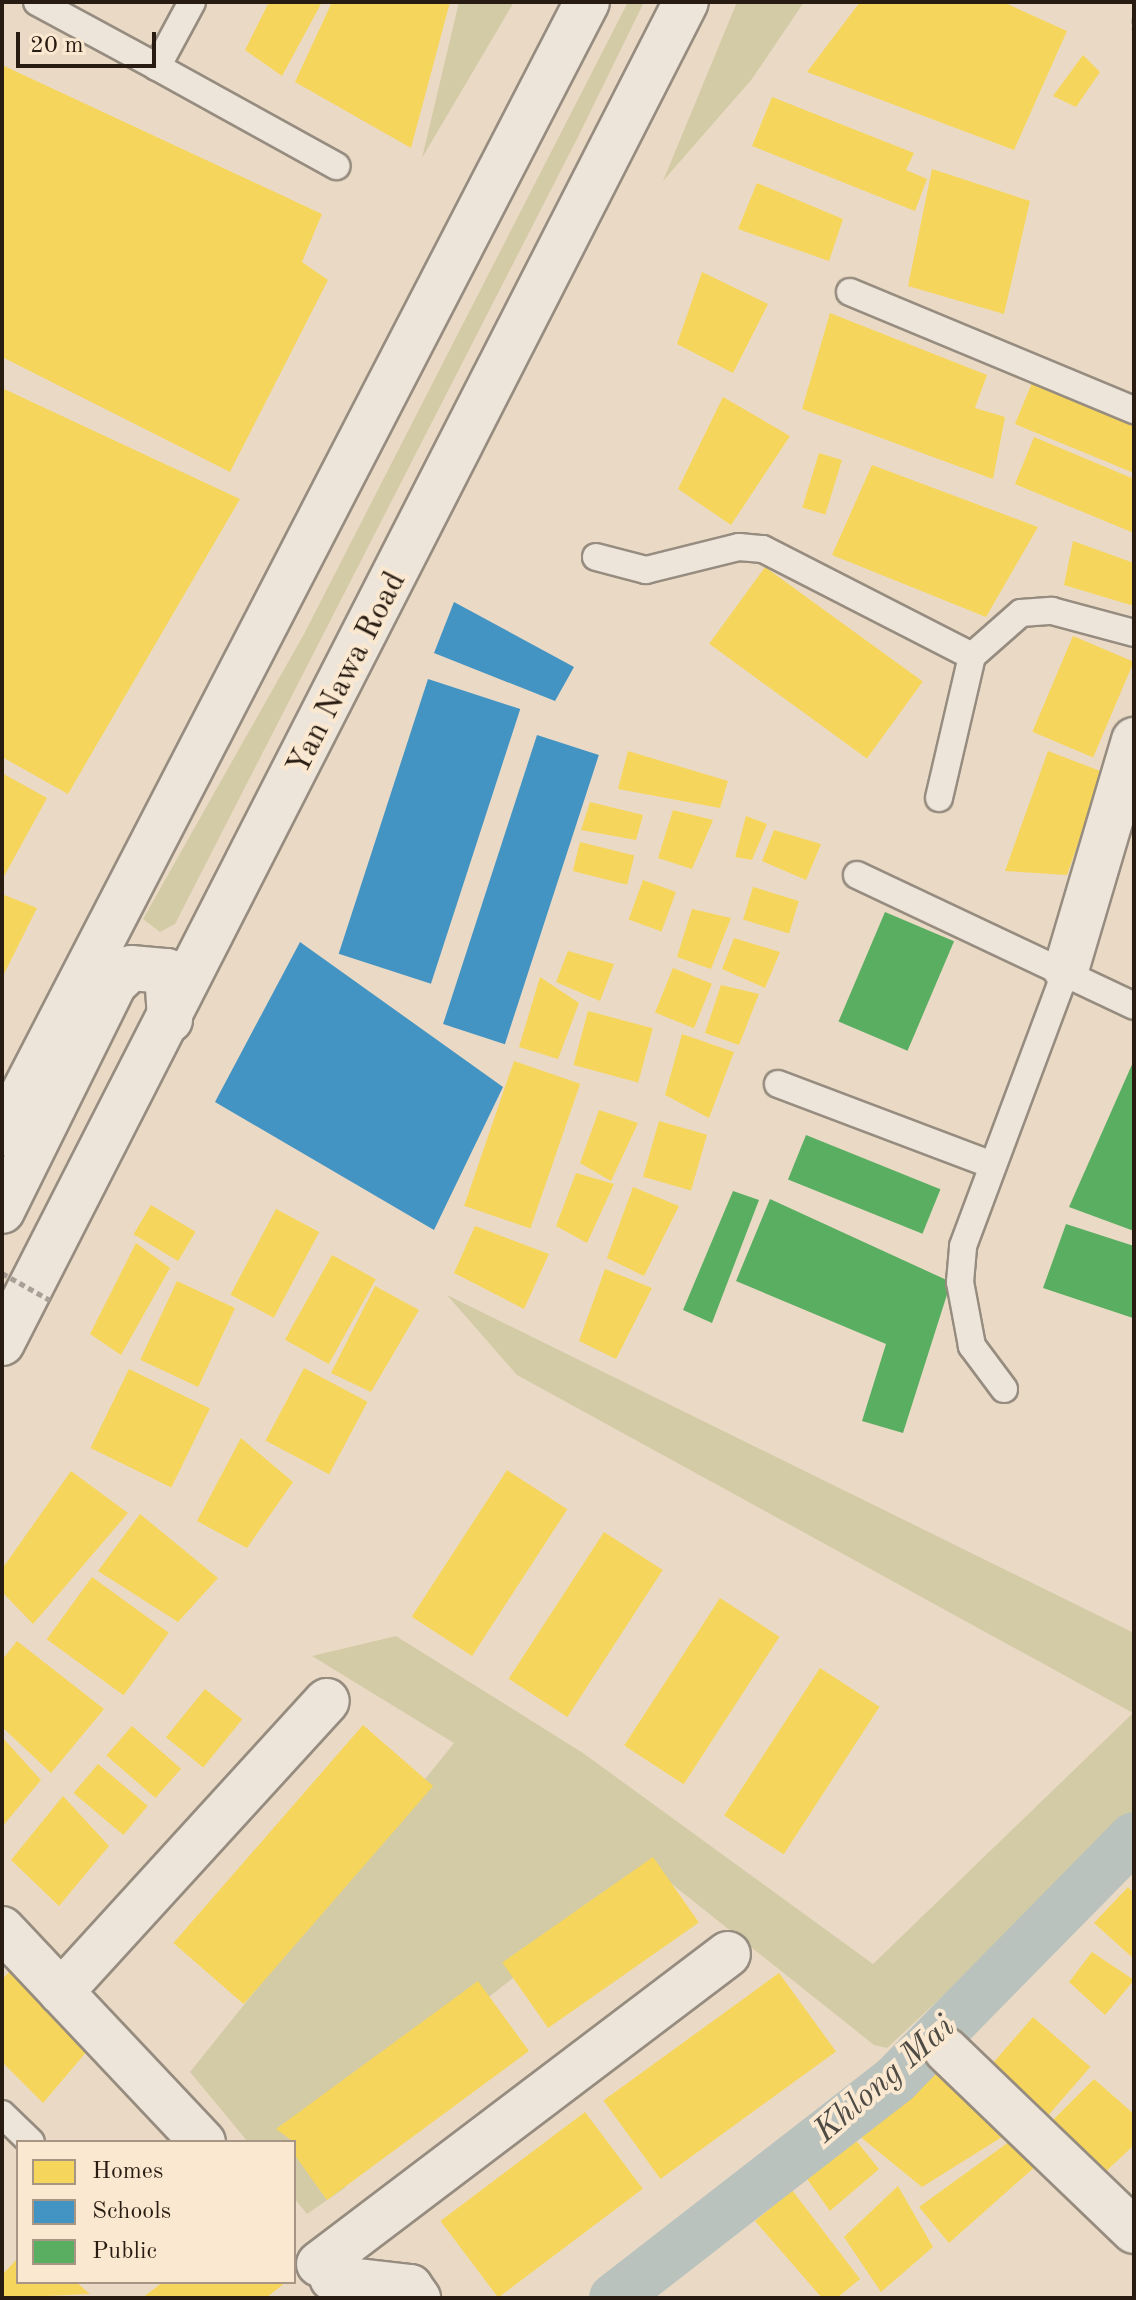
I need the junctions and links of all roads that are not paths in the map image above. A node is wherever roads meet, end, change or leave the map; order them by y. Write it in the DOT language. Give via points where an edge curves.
graph roads {
  1 [pos="37,2"];
  2 [pos="192,2"];
  3 [pos="587,2"];
  4 [pos="686,2"];
  5 [pos="157,67"];
  6 [pos="336,166"];
  7 [pos="850,292"];
  8 [pos="1134,410"];
  9 [pos="596,557"];
  10 [pos="1134,633"];
  11 [pos="972,656"];
  12 [pos="1134,740"];
  13 [pos="939,798"];
  14 [pos="857,875"];
  15 [pos="1066,970"];
  16 [pos="1134,1006"];
  17 [pos="170,1020"];
  18 [pos="778,1084"];
  19 [pos="2,1134"];
  20 [pos="990,1164"];
  21 [pos="2,1211"];
  22 [pos="2,1343"];
  23 [pos="1004,1389"];
  24 [pos="327,1701"];
  25 [pos="2,1929"];
  26 [pos="728,1954"];
  27 [pos="61,1992"];
  28 [pos="946,2050"];
  29 [pos="2,2114"];
  30 [pos="29,2140"];
  31 [pos="201,2140"];
  32 [pos="1134,2231"];
  33 [pos="318,2270"];
  34 [pos="418,2298"];
  1 -- 5 [label="lane"];
  2 -- 5 [label="lane"];
  3 -- 19 [label="main road"];
  4 -- 17 [label="main road, Yan Nawa Road"];
  5 -- 6 [label="lane"];
  7 -- 8 [label="lane"];
  9 -- 11 [label="lane" via="646,570 739,547 763,549"];
  10 -- 11 [label="lane" via="1052,611 1021,613"];
  11 -- 13 [label="lane"];
  12 -- 15 [label="main road"];
  14 -- 15 [label="lane"];
  15 -- 16 [label="lane"];
  15 -- 20 [label="lane"];
  17 -- 21 [label="main road" via="167,971 131,968 114,984"];
  17 -- 22 [label="main road, Yan Nawa Road"];
  18 -- 20 [label="lane"];
  20 -- 23 [label="lane" via="963,1246 960,1282 972,1346"];
  24 -- 27 [label="main road"];
  25 -- 27 [label="main road"];
  26 -- 33 [label="main road"];
  27 -- 31 [label="main road"];
  28 -- 32 [label="main road"];
  29 -- 30 [label="lane"];
  33 -- 34 [label="main road" via="410,2287"];
}
